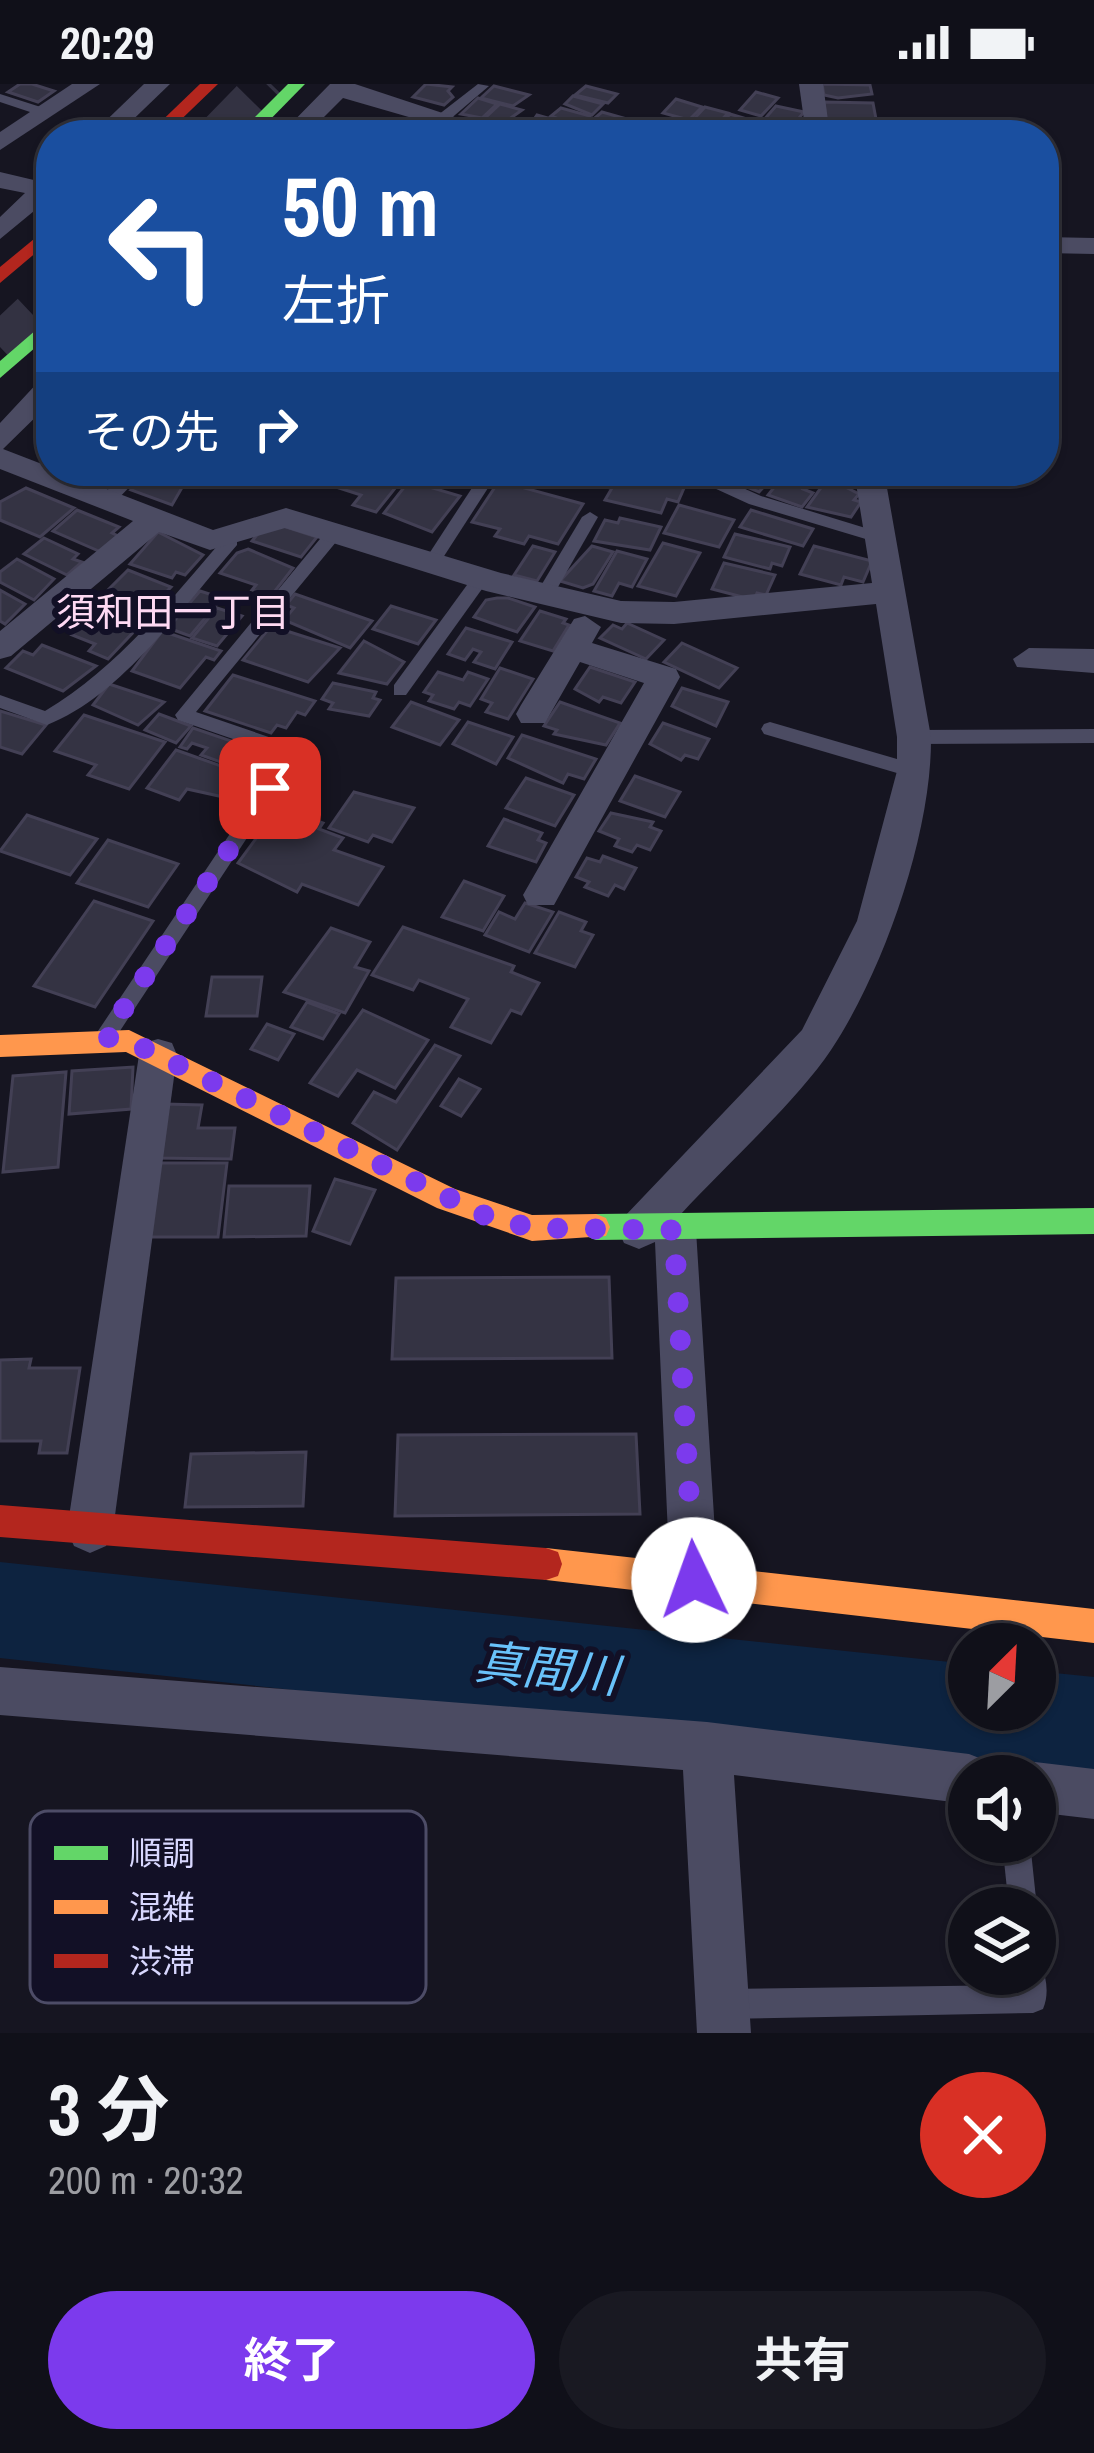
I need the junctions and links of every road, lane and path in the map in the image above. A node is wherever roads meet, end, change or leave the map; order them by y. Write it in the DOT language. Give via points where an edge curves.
graph roads {
  1 [pos="88,84"];
  2 [pos="158,84"];
  3 [pos="210,84"];
  4 [pos="297,84"];
  5 [pos="811,84"];
  6 [pos="341,86"];
  7 [pos="483,86"];
  8 [pos="0,98"];
  9 [pos="45,113"];
  10 [pos="443,118"];
  11 [pos="119,120"];
  12 [pos="171,120"];
  13 [pos="260,120"];
  14 [pos="307,120"];
  15 [pos="449,120"];
  16 [pos="816,120"];
  17 [pos="0,143"];
  18 [pos="0,180"];
  19 [pos="36,185"];
  20 [pos="36,197"];
  21 [pos="0,231"];
  22 [pos="36,244"];
  23 [pos="1059,245"];
  24 [pos="1094,246"];
  25 [pos="0,277"];
  26 [pos="36,337"];
  27 [pos="0,372"];
  28 [pos="36,401"];
  29 [pos="0,441"];
  30 [pos="0,458"];
  31 [pos="36,473"];
  32 [pos="69,486"];
  33 [pos="122,486"];
  34 [pos="480,486"];
  35 [pos="724,486"];
  36 [pos="871,486"];
  37 [pos="106,501"];
  38 [pos="590,518"];
  39 [pos="155,519"];
  40 [pos="335,532"];
  41 [pos="880,538"];
  42 [pos="231,541"];
  43 [pos="431,563"];
  44 [pos="481,578"];
  45 [pos="889,592"];
  46 [pos="545,594"];
  47 [pos="597,607"];
  48 [pos="0,648"];
  49 [pos="572,648"];
  50 [pos="1029,659"];
  51 [pos="1094,661"];
  52 [pos="400,690"];
  53 [pos="0,700"];
  54 [pos="532,714"];
  55 [pos="770,729"];
  56 [pos="1094,736"];
  57 [pos="914,754"];
  58 [pos="542,895"];
  59 [pos="105,1037"];
  60 [pos="0,1046"];
  61 [pos="158,1055"];
  62 [pos="1094,1221"];
  63 [pos="657,1230"];
  64 [pos="0,1521"];
  65 [pos="90,1530"];
  66 [pos="694,1580"];
  67 [pos="1094,1626"];
  68 [pos="0,1691"];
  69 [pos="707,1747"];
  70 [pos="948,1776"];
  71 [pos="1056,1789"];
  72 [pos="1094,1794"];
  73 [pos="1033,1995"];
  74 [pos="723,2019"];
  1 -- 9 [label="street"];
  2 -- 11 [label="street"];
  3 -- 12 [label="main road"];
  4 -- 13 [label="main road"];
  5 -- 16 [label="street"];
  6 -- 10 [label="street"];
  6 -- 14 [label="street"];
  7 -- 10 [label="lane"];
  8 -- 9 [label="lane"];
  9 -- 17 [label="street"];
  10 -- 15 [label="street"];
  18 -- 19 [label="street"];
  20 -- 21 [label="street"];
  22 -- 25 [label="main road"];
  23 -- 24 [label="street"];
  26 -- 27 [label="main road"];
  28 -- 29 [label="street"];
  30 -- 31 [label="street"];
  32 -- 37 [label="street"];
  33 -- 37 [label="lane"];
  34 -- 43 [label="lane"];
  35 -- 41 [label="lane"];
  36 -- 41 [label="street"];
  37 -- 39 [label="street"];
  38 -- 46 [label="lane"];
  39 -- 42 [label="street"];
  39 -- 48 [label="street"];
  40 -- 42 [label="street" via="274,517"];
  40 -- 43 [label="street"];
  40 -- 59 [label="lane" via="184,715 294,753"];
  41 -- 45 [label="street"];
  42 -- 53 [label="lane" via="77,703 46,718"];
  43 -- 44 [label="street"];
  44 -- 46 [label="street"];
  44 -- 52 [label="lane"];
  45 -- 47 [label="street" via="674,613"];
  45 -- 57 [label="street"];
  46 -- 47 [label="street"];
  47 -- 49 [label="street"];
  49 -- 54 [label="street"];
  49 -- 58 [label="street" via="664,677"];
  50 -- 51 [label="street"];
  55 -- 57 [label="lane"];
  56 -- 57 [label="lane"];
  57 -- 63 [label="street" via="875,921 816,1041"];
  59 -- 60 [label="main road"];
  59 -- 61 [label="main road"];
  61 -- 63 [label="main road" via="486,1216 532,1228"];
  61 -- 65 [label="street"];
  62 -- 63 [label="main road"];
  63 -- 66 [label="street"];
  64 -- 65 [label="main road"];
  65 -- 66 [label="main road"];
  66 -- 67 [label="main road"];
  68 -- 69 [label="street"];
  69 -- 70 [label="street"];
  69 -- 74 [label="street"];
  71 -- 72 [label="street"];
  73 -- 74 [label="lane"];
}
